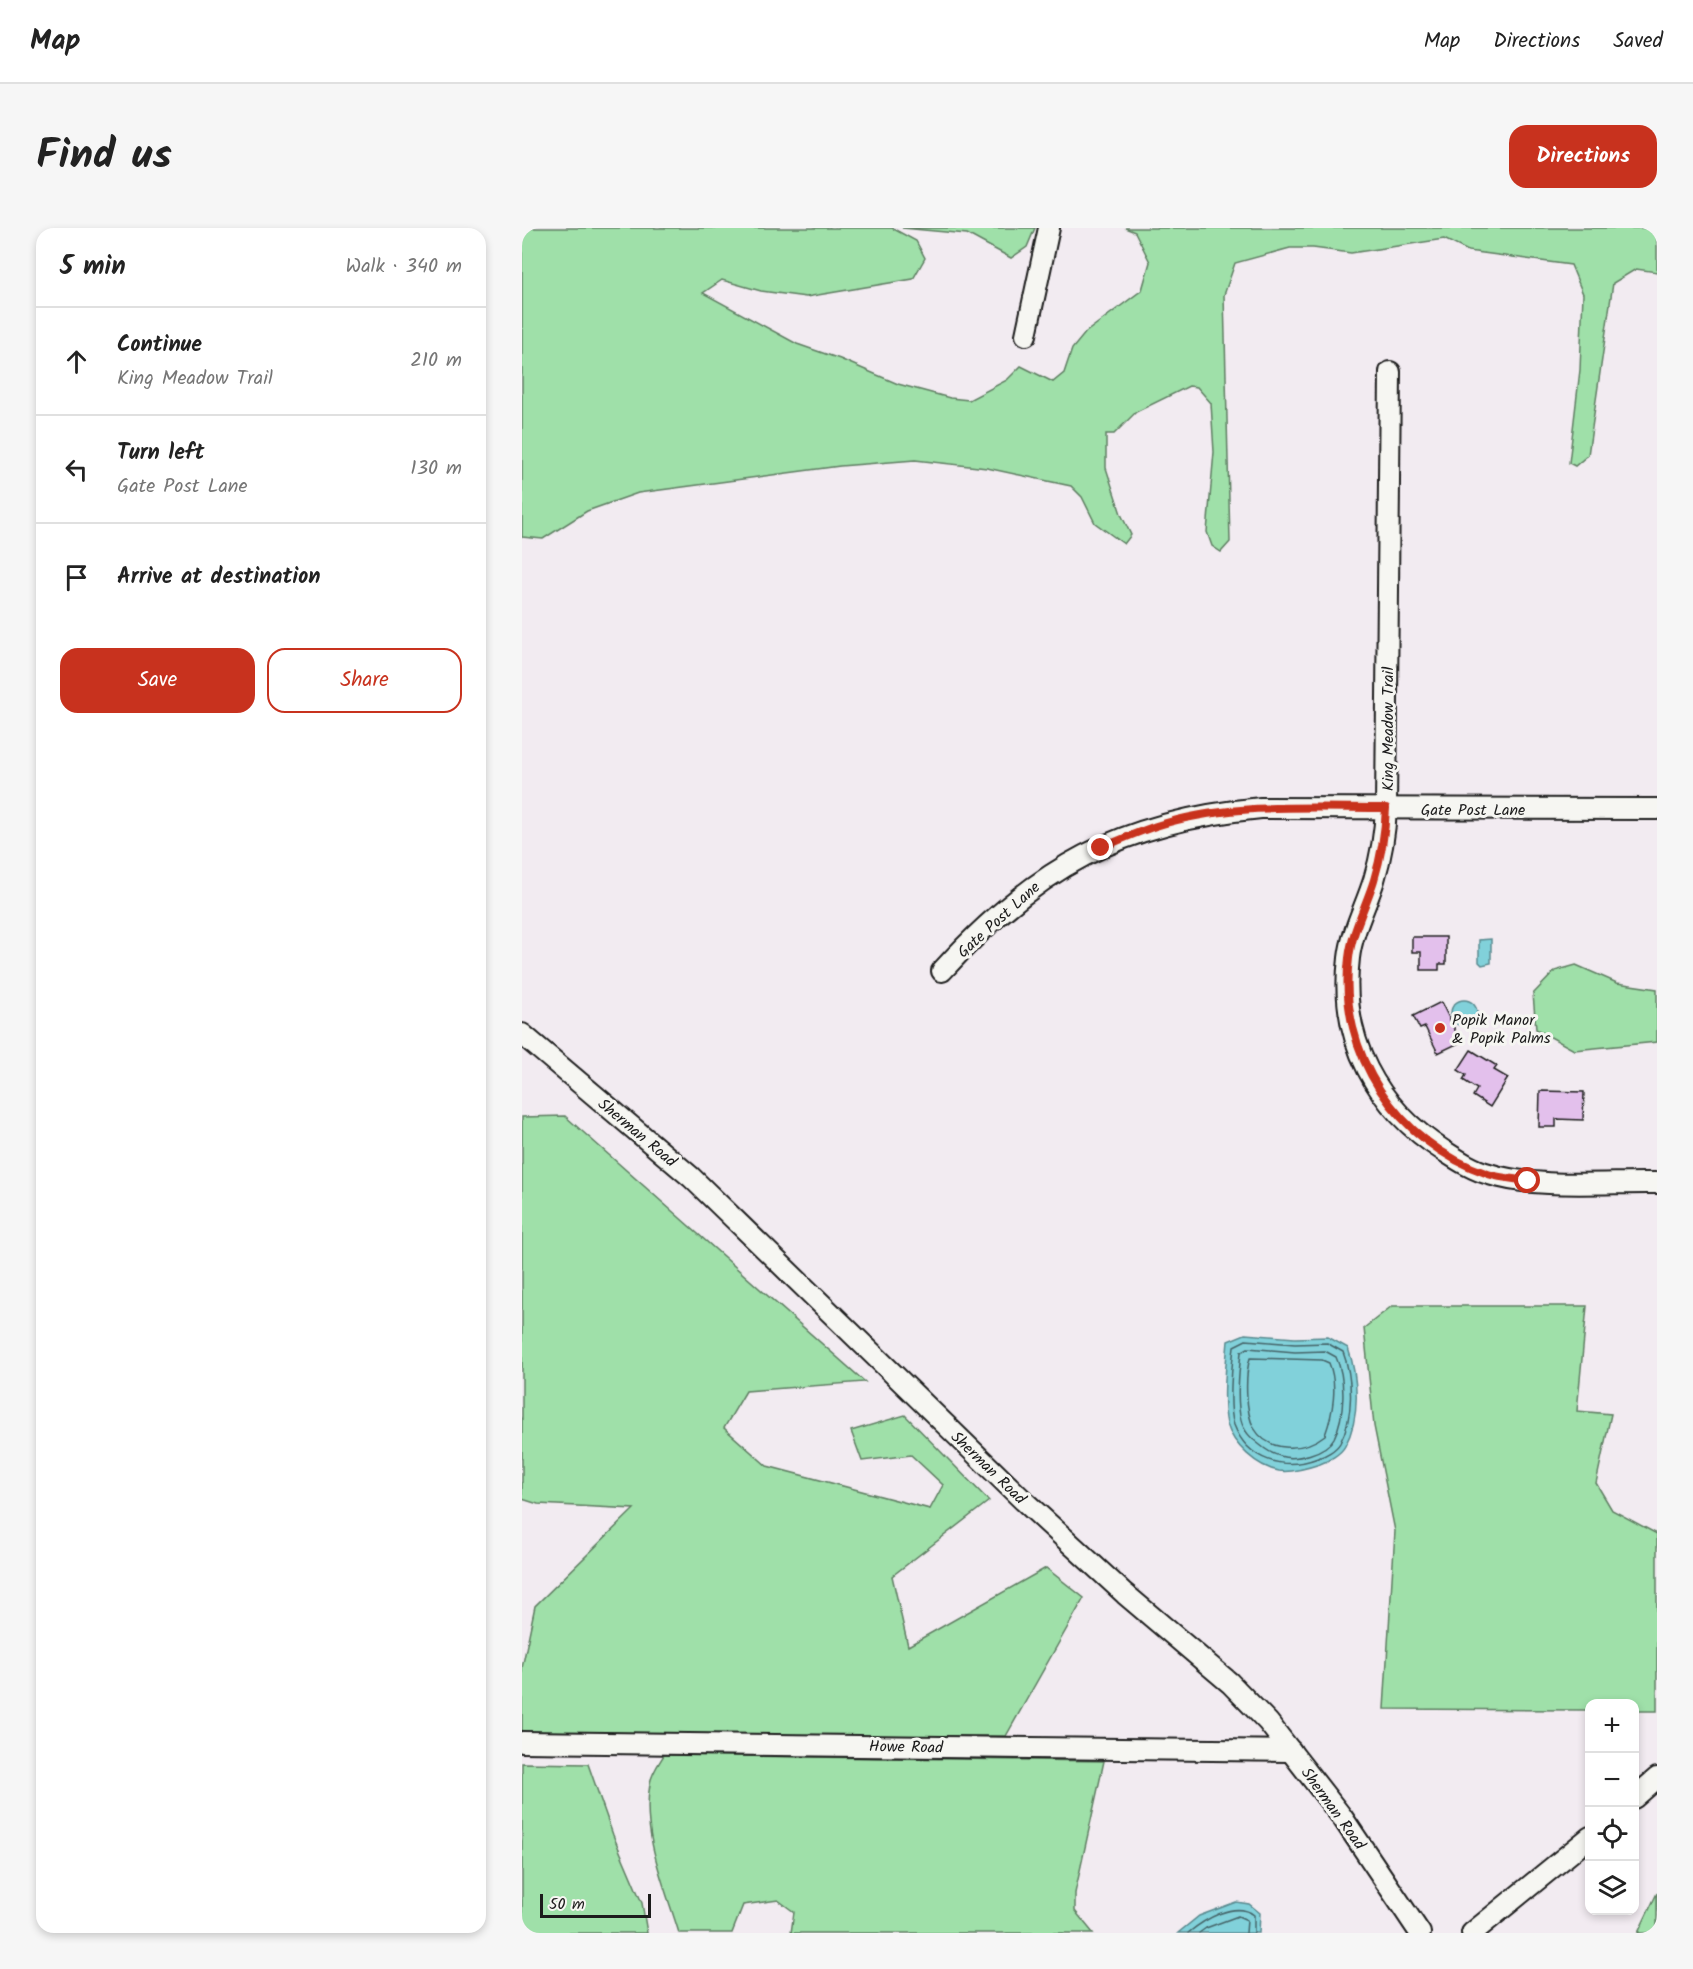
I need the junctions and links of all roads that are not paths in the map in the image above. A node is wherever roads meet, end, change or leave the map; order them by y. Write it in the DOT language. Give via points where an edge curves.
graph roads {
  1 [pos="1049,228"];
  2 [pos="1026,335"];
  3 [pos="1390,372"];
  4 [pos="1386,808"];
  5 [pos="1657,809"];
  6 [pos="942,971"];
  7 [pos="522,1034"];
  8 [pos="1657,1183"];
  9 [pos="522,1742"];
  10 [pos="1291,1751"];
  11 [pos="1657,1778"];
  12 [pos="1639,1794"];
  13 [pos="1585,1841"];
  14 [pos="1420,1933"];
  15 [pos="1472,1933"];
  1 -- 2 [label="street"];
  3 -- 4 [label="street, King Meadow Trail"];
  4 -- 5 [label="street, Gate Post Lane"];
  4 -- 6 [label="street, Gate Post Lane" via="1261,808 1209,813 1164,823 1101,848 1022,893"];
  4 -- 8 [label="street, King Meadow Trail" via="1385,832 1374,879 1349,959 1351,1013 1357,1040 1370,1076 1385,1101 1431,1142 1488,1174 1528,1181"];
  7 -- 10 [label="street, Sherman Road" via="691,1177 1024,1501 1230,1683"];
  9 -- 10 [label="street, Howe Road"];
  10 -- 14 [label="street, Sherman Road" via="1342,1817"];
  11 -- 12 [label="street"];
  13 -- 15 [label="street"];
}
